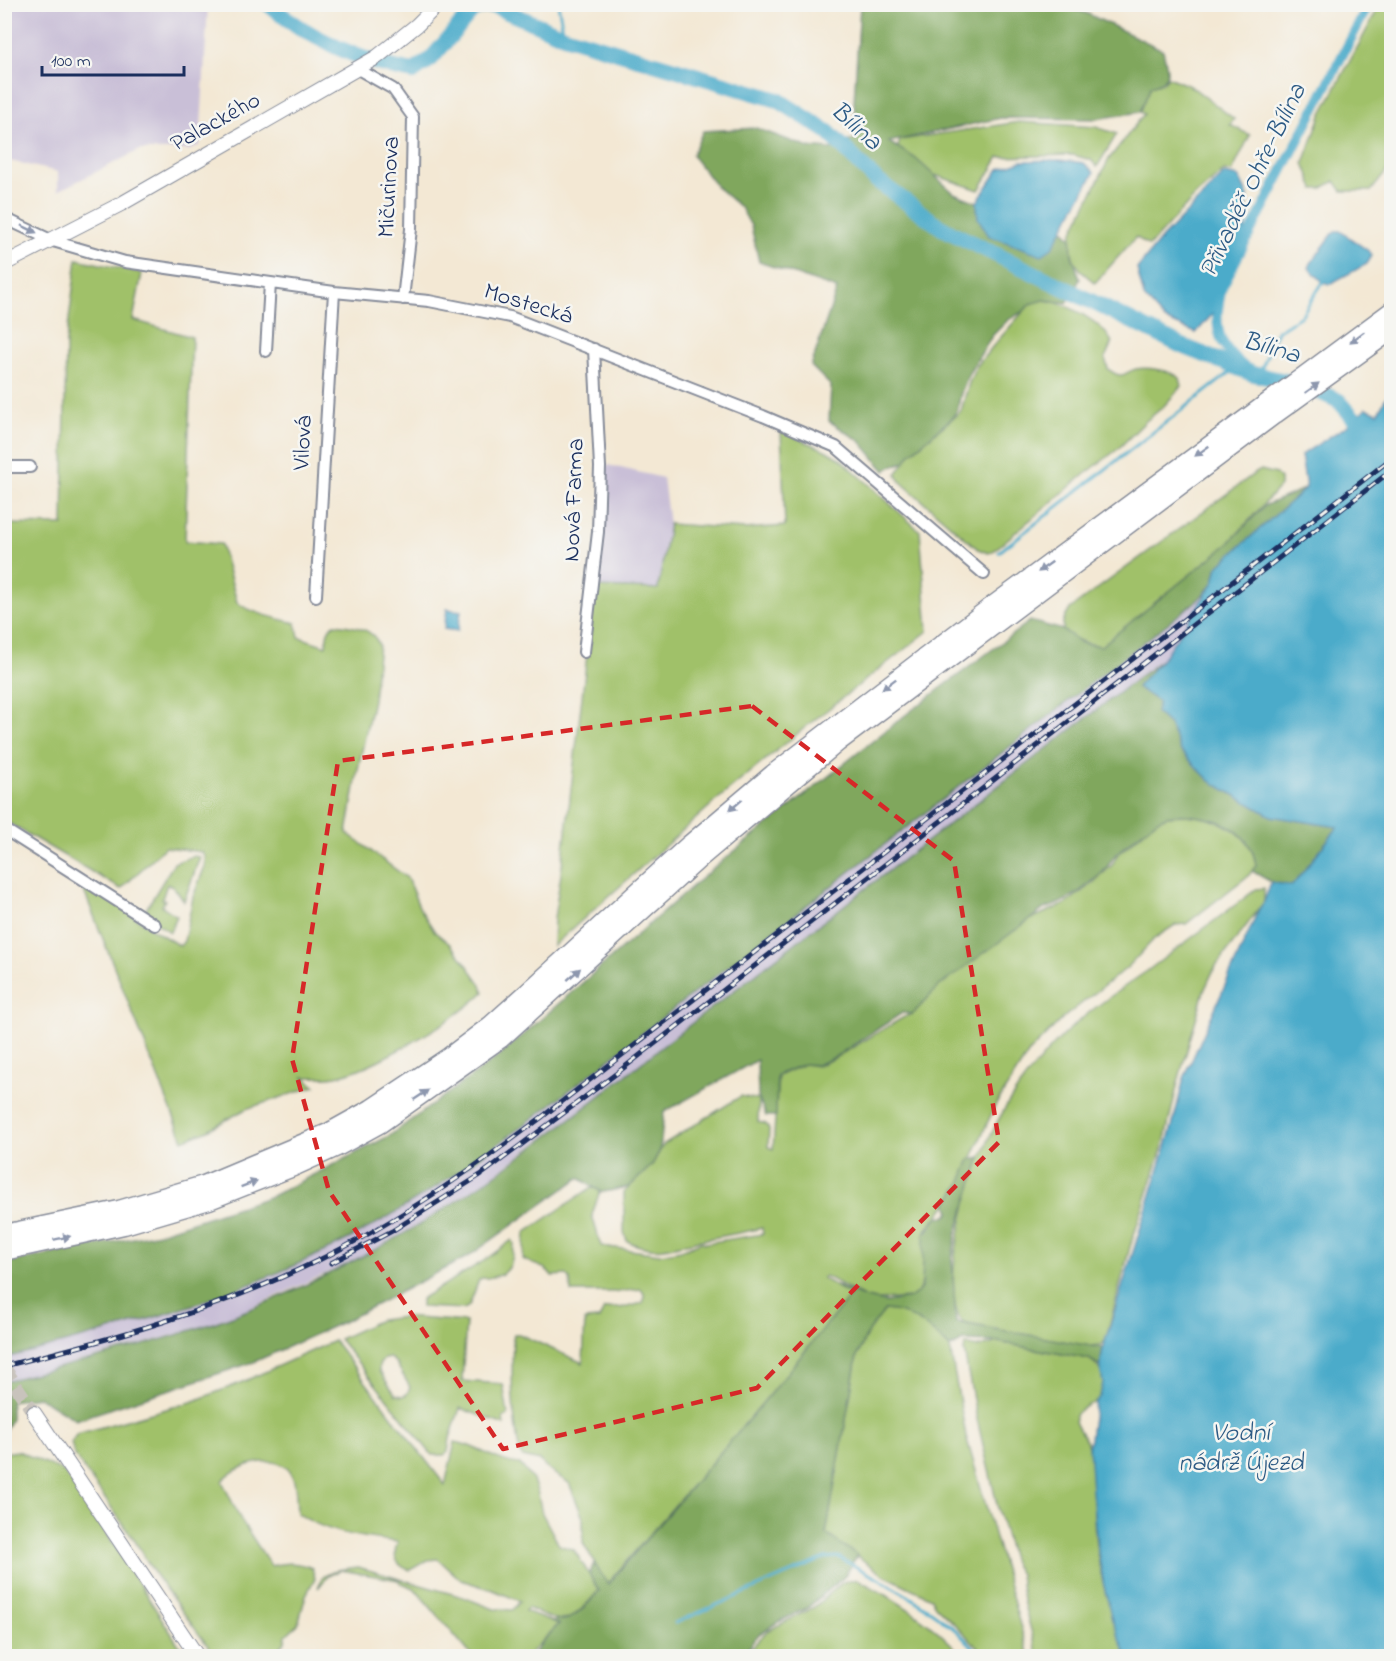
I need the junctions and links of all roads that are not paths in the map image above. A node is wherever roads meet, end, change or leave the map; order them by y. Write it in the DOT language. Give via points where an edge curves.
graph roads {
  1 [pos="438,4"];
  2 [pos="356,68"];
  3 [pos="4,218"];
  4 [pos="53,241"];
  5 [pos="4,264"];
  6 [pos="270,283"];
  7 [pos="334,292"];
  8 [pos="403,299"];
  9 [pos="1392,311"];
  10 [pos="1392,330"];
  11 [pos="594,349"];
  12 [pos="266,351"];
  13 [pos="4,466"];
  14 [pos="30,467"];
  15 [pos="984,574"];
  16 [pos="316,596"];
  17 [pos="584,652"];
  18 [pos="4,829"];
  19 [pos="154,925"];
  20 [pos="4,1234"];
  21 [pos="4,1251"];
  22 [pos="34,1413"];
  23 [pos="197,1656"];
  1 -- 2 [label="street, Palackého" via="377,57"];
  2 -- 4 [label="street, Palackého"];
  2 -- 8 [label="street, Mičurinova" via="393,89 413,117 411,229"];
  3 -- 4 [label="street, Mostecká, one-way"];
  4 -- 5 [label="street, Palackého"];
  4 -- 6 [label="street, Mostecká" via="125,262"];
  6 -- 7 [label="street, Mostecká"];
  6 -- 12 [label="street"];
  7 -- 8 [label="street, Mostecká"];
  7 -- 16 [label="street, Vilová"];
  8 -- 11 [label="street, Mostecká" via="510,316"];
  9 -- 20 [label="highway, one-way" via="772,774 490,1026 449,1057 328,1133 204,1185 119,1210"];
  21 -- 10 [label="highway, one-way" via="124,1225 209,1200 293,1167 381,1123 500,1039 701,857 838,742"];
  11 -- 15 [label="street, Mostecká" via="836,447"];
  11 -- 17 [label="street, Nová Farma" via="600,467 598,532"];
  13 -- 14 [label="street"];
  18 -- 19 [label="street"];
  22 -- 23 [label="street"];
}
